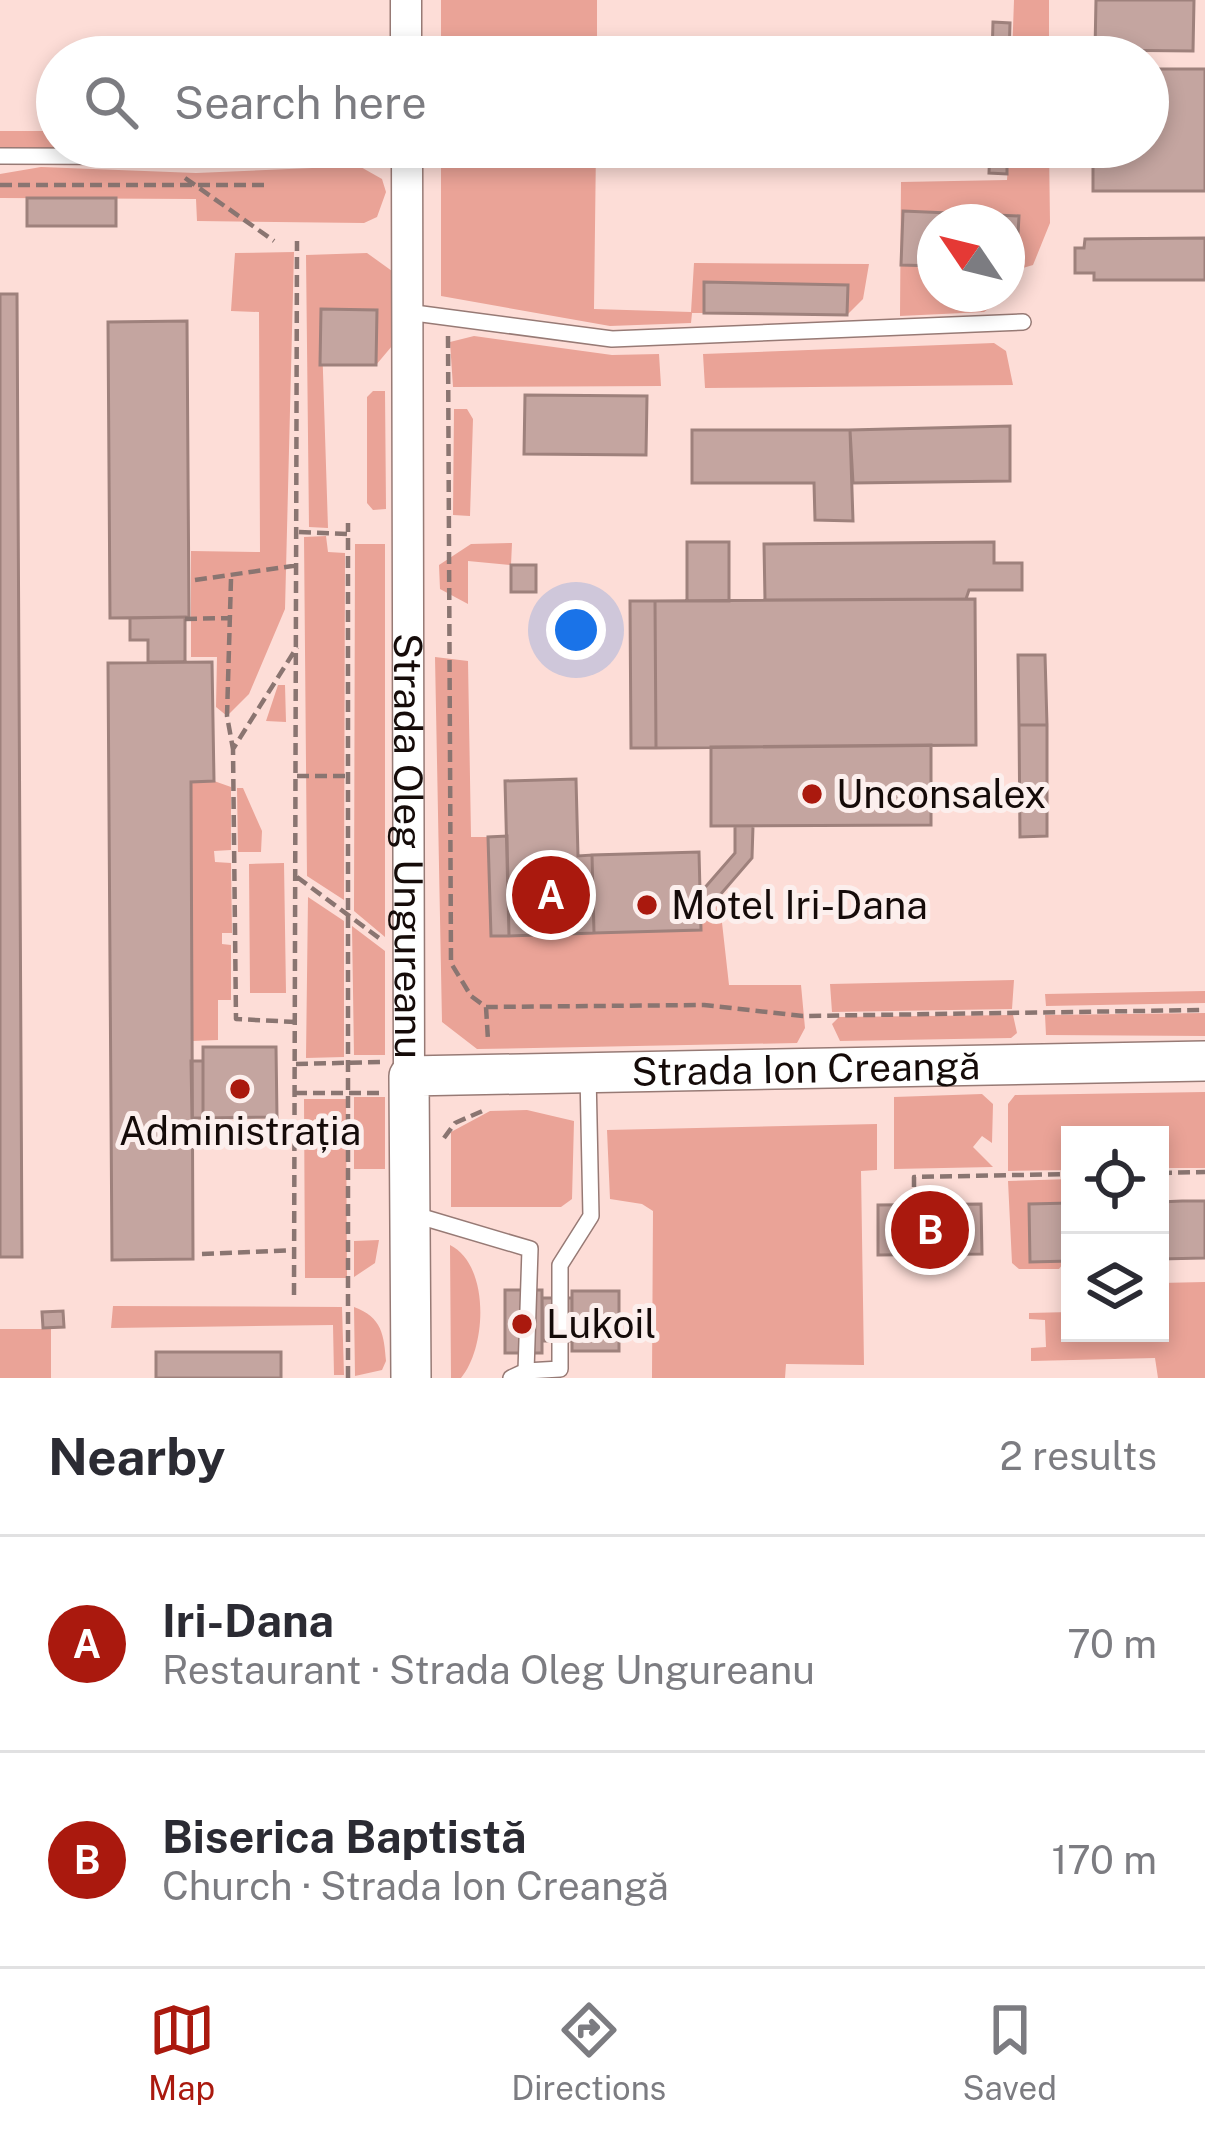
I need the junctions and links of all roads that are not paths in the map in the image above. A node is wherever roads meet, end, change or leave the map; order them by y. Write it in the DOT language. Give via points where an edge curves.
graph roads {
  1 [pos="406,0"];
  2 [pos="406,36"];
  3 [pos="0,156"];
  4 [pos="36,156"];
  5 [pos="406,168"];
  6 [pos="407,312"];
  7 [pos="1023,322"];
  8 [pos="1205,1061"];
  9 [pos="588,1074"];
  10 [pos="410,1077"];
  11 [pos="410,1214"];
  12 [pos="518,1374"];
  13 [pos="411,1378"];
  1 -- 2 [label="street"];
  3 -- 4 [label="lane, Strada Oleg Ungureanu"];
  5 -- 6 [label="street, Strada Oleg Ungureanu"];
  6 -- 7 [label="lane" via="612,339"];
  6 -- 10 [label="street, Strada Oleg Ungureanu"];
  8 -- 9 [label="street, Strada Ion Creangă"];
  9 -- 10 [label="street, Strada Ion Creangă"];
  9 -- 12 [label="lane" via="591,1216 560,1265 560,1369"];
  10 -- 11 [label="street, Strada Oleg Ungureanu"];
  11 -- 12 [label="lane" via="530,1249"];
  11 -- 13 [label="street, Strada Oleg Ungureanu"];
}
